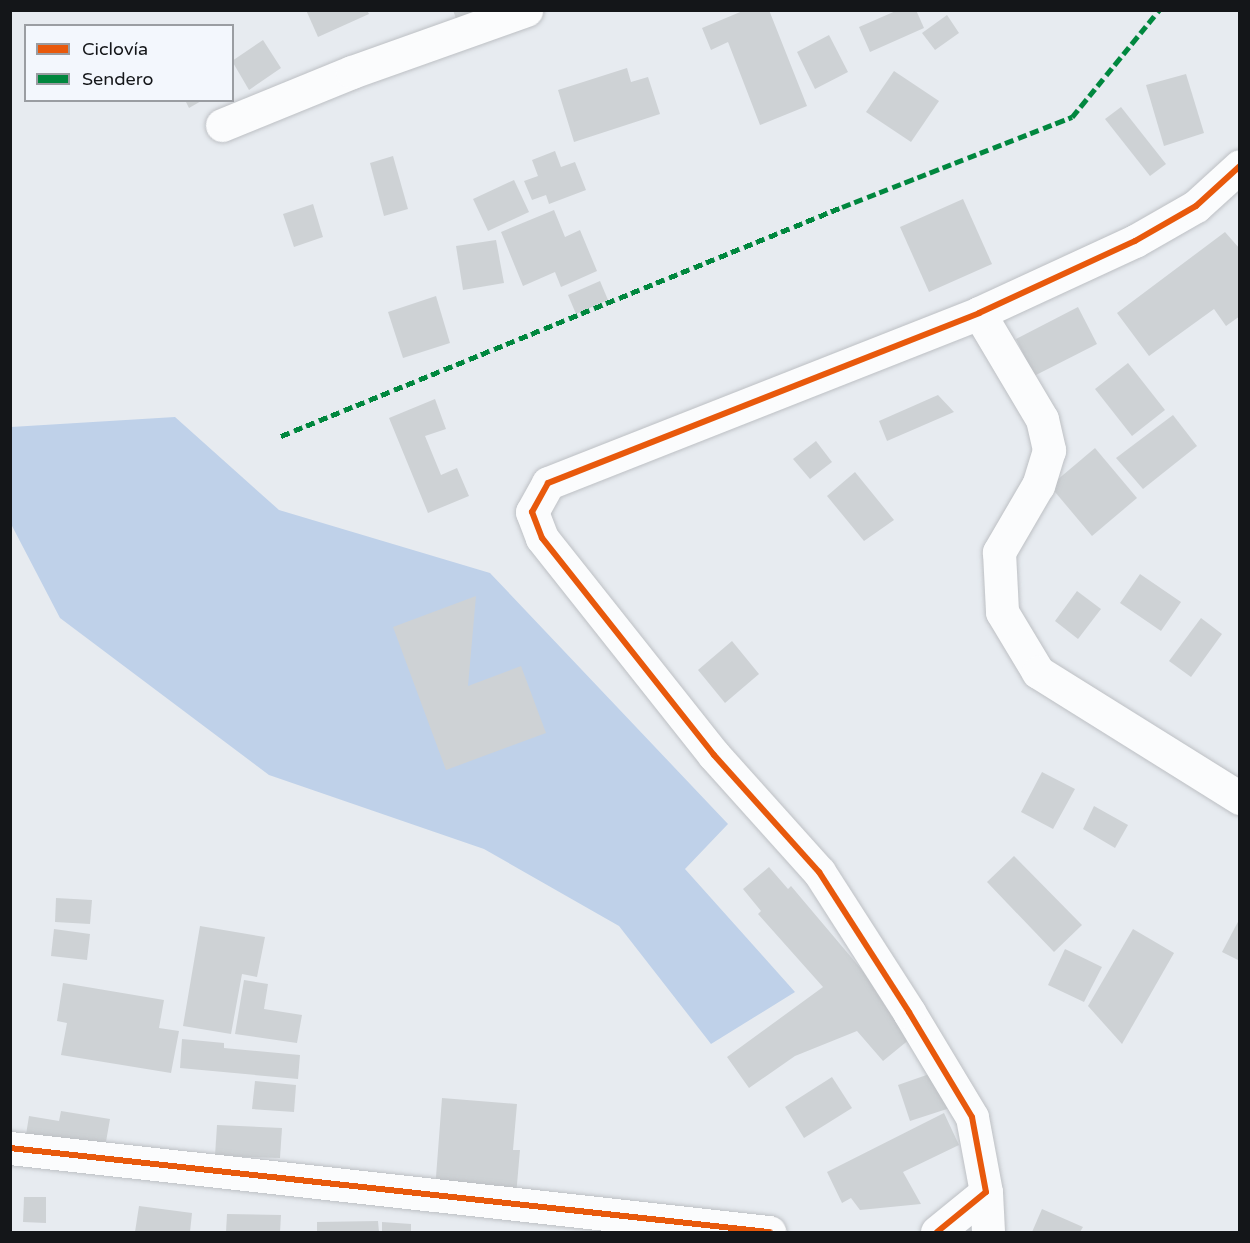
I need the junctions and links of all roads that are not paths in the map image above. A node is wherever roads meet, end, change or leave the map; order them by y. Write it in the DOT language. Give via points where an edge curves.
graph roads {
  1 [pos="526,10"];
  2 [pos="222,124"];
  3 [pos="1239,166"];
  4 [pos="979,313"];
  5 [pos="1239,798"];
  6 [pos="10,1148"];
  7 [pos="986,1192"];
  8 [pos="769,1233"];
  9 [pos="937,1233"];
  10 [pos="988,1233"];
  1 -- 2 [label="street" via="352,72"];
  3 -- 4 [label="street" via="1197,206 1135,241"];
  4 -- 5 [label="street" via="1042,419 1049,450 1038,485 999,552 1002,612 1038,672"];
  4 -- 7 [label="street" via="548,483 532,512 542,538 699,737 819,872 972,1117"];
  6 -- 8 [label="street"];
  7 -- 9 [label="street"];
  7 -- 10 [label="street"];
}
